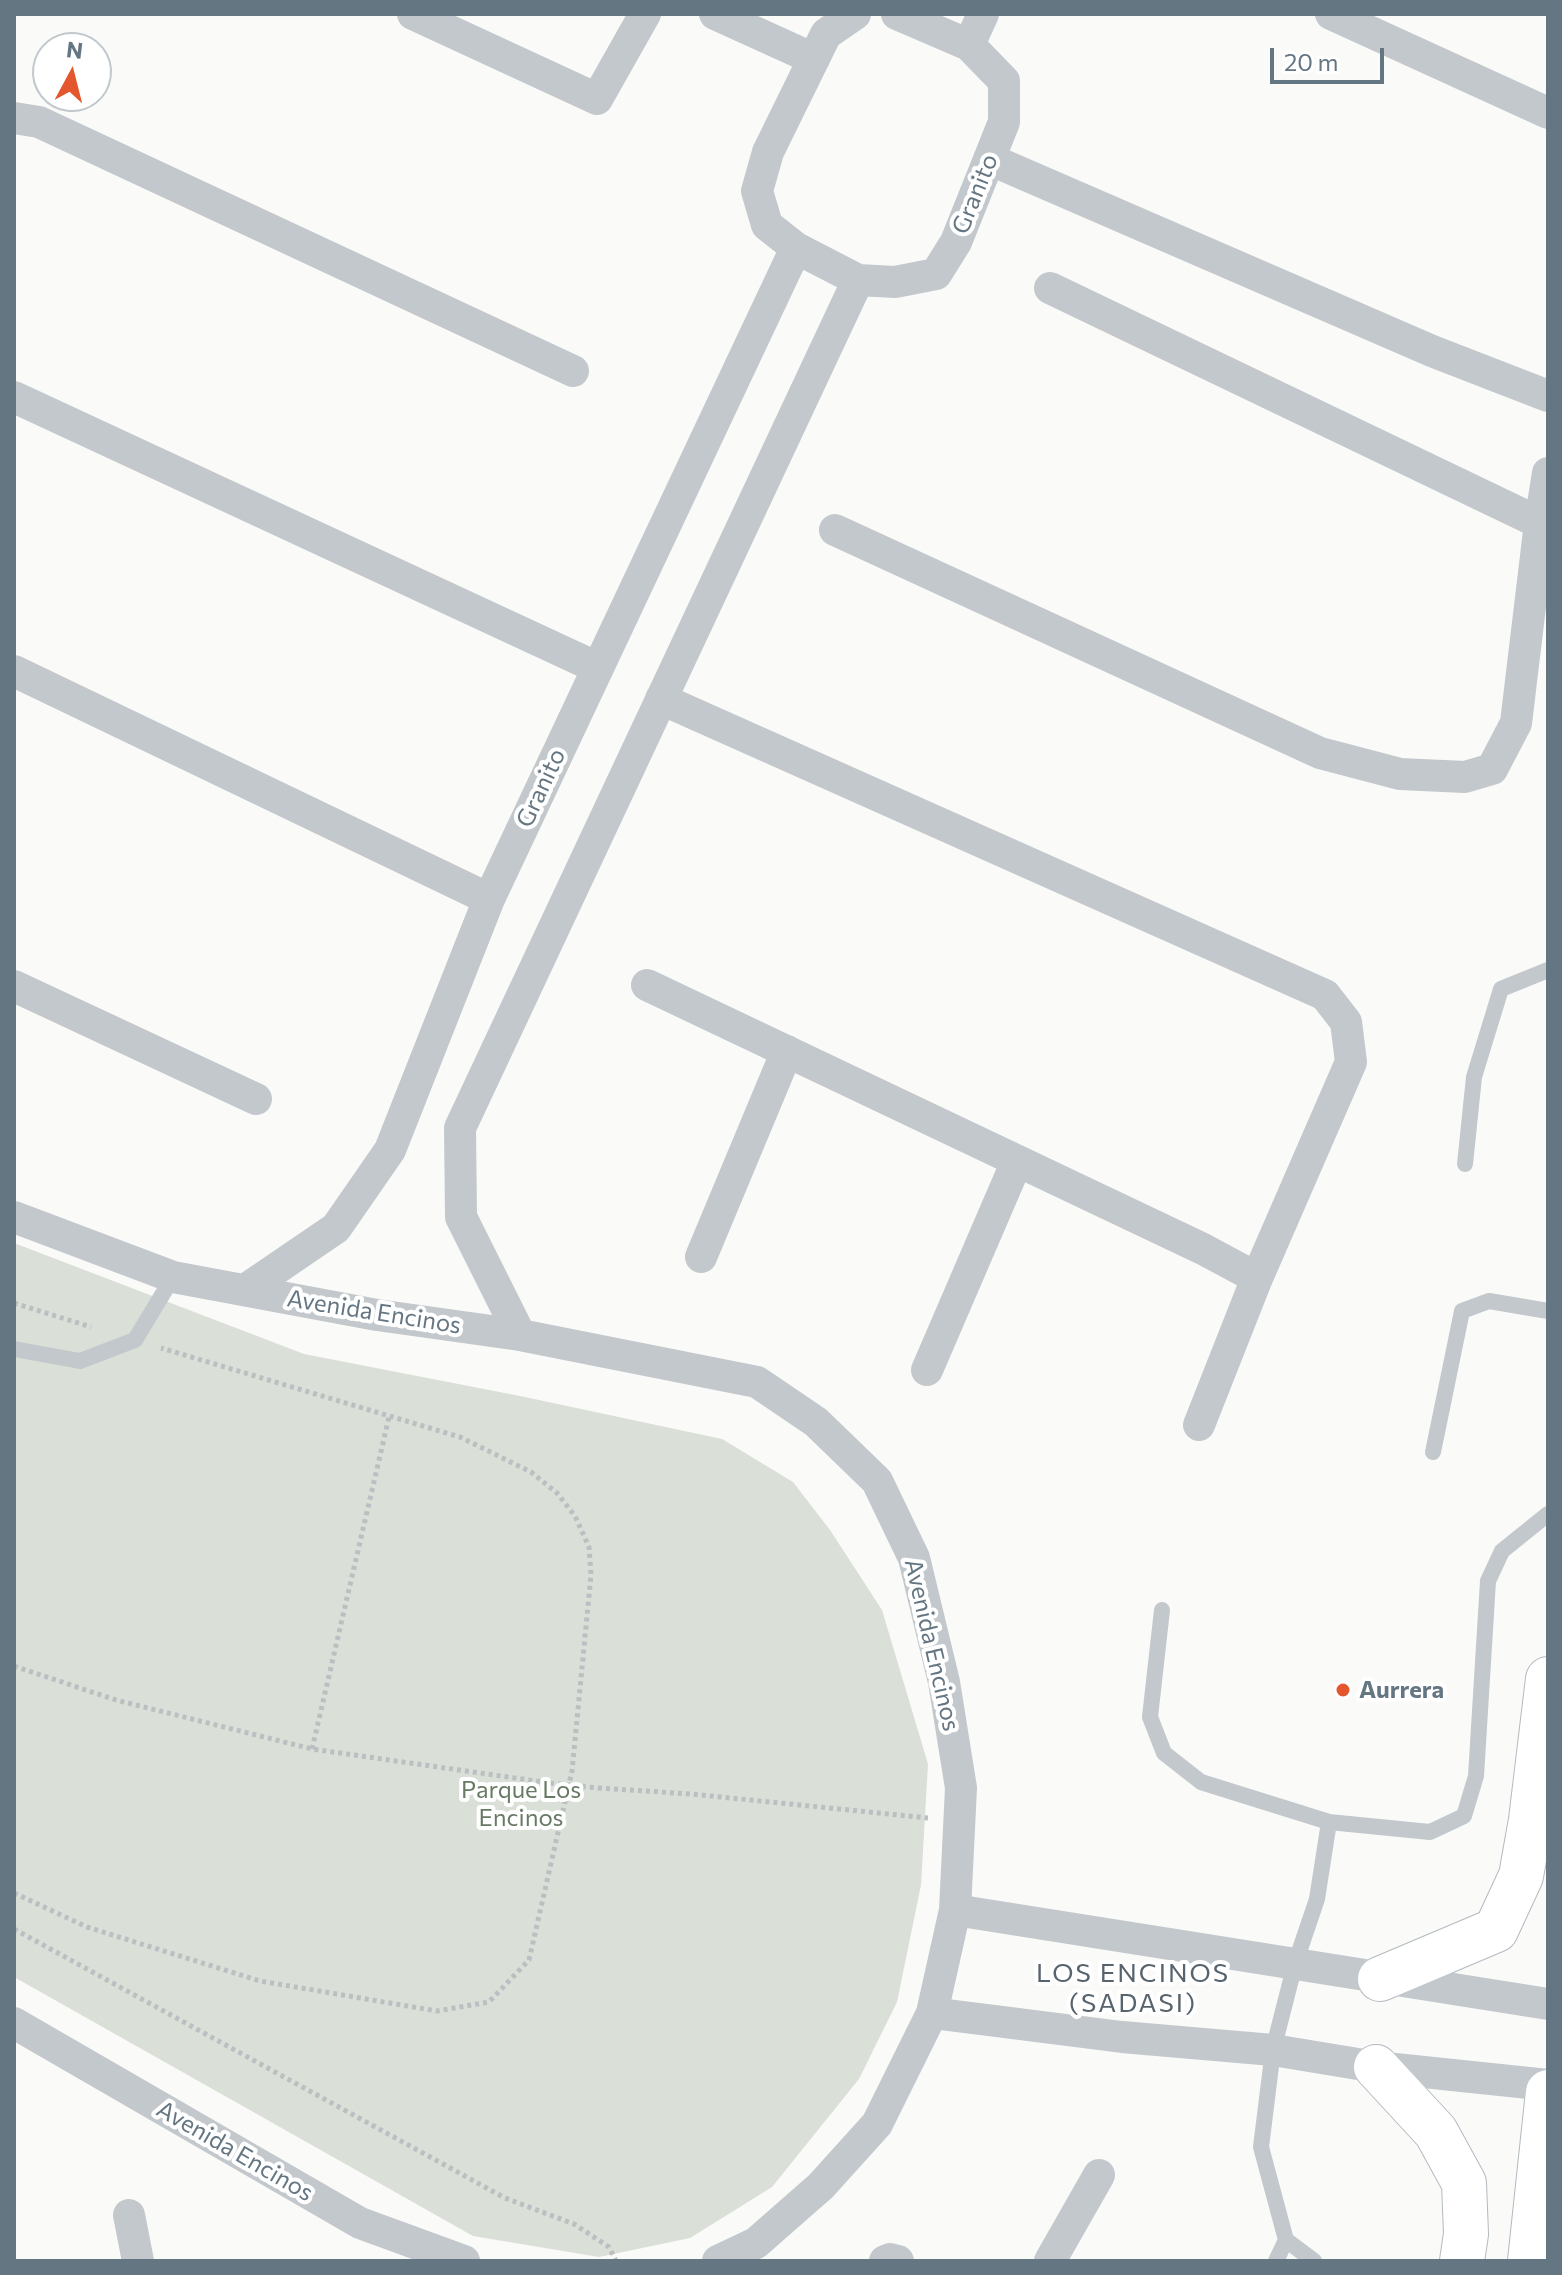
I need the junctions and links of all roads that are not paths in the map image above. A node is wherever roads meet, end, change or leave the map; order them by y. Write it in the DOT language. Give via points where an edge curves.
graph roads {
  1 [pos="413,14"];
  2 [pos="645,14"];
  3 [pos="715,14"];
  4 [pos="855,14"];
  5 [pos="901,14"];
  6 [pos="983,14"];
  7 [pos="1331,14"];
  8 [pos="969,45"];
  9 [pos="814,59"];
  10 [pos="1548,113"];
  11 [pos="14,118"];
  12 [pos="989,159"];
  13 [pos="796,248"];
  14 [pos="858,280"];
  15 [pos="1050,288"];
  16 [pos="573,371"];
  17 [pos="1548,396"];
  18 [pos="14,397"];
  19 [pos="1548,473"];
  20 [pos="1540,523"];
  21 [pos="835,530"];
  22 [pos="598,668"];
  23 [pos="14,671"];
  24 [pos="661,699"];
  25 [pos="489,899"];
  26 [pos="1548,970"];
  27 [pos="647,985"];
  28 [pos="14,986"];
  29 [pos="787,1051"];
  30 [pos="256,1099"];
  31 [pos="1017,1161"];
  32 [pos="1465,1164"];
  33 [pos="14,1217"];
  34 [pos="701,1257"];
  35 [pos="173,1277"];
  36 [pos="1257,1278"];
  37 [pos="245,1290"];
  38 [pos="1548,1311"];
  39 [pos="520,1335"];
  40 [pos="14,1349"];
  41 [pos="927,1370"];
  42 [pos="1199,1425"];
  43 [pos="1433,1452"];
  44 [pos="1548,1514"];
  45 [pos="1162,1610"];
  46 [pos="1548,1679"];
  47 [pos="1329,1822"];
  48 [pos="955,1910"];
  49 [pos="1295,1964"];
  50 [pos="1380,1979"];
  51 [pos="1548,2004"];
  52 [pos="932,2013"];
  53 [pos="14,2023"];
  54 [pos="1273,2050"];
  55 [pos="1376,2067"];
  56 [pos="1548,2085"];
  57 [pos="1548,2092"];
  58 [pos="1099,2175"];
  59 [pos="129,2215"];
  60 [pos="1286,2240"];
  61 [pos="138,2261"];
  62 [pos="464,2261"];
  63 [pos="718,2261"];
  64 [pos="885,2261"];
  65 [pos="898,2261"];
  66 [pos="1050,2261"];
  67 [pos="1276,2261"];
  68 [pos="1314,2261"];
  69 [pos="1462,2261"];
  70 [pos="1530,2261"];
  1 -- 2 [label="street" via="597,99"];
  3 -- 9 [label="street"];
  4 -- 9 [label="street, Granito" via="826,34"];
  5 -- 8 [label="street, Granito"];
  6 -- 8 [label="street"];
  7 -- 10 [label="street"];
  8 -- 12 [label="street, Granito" via="1004,81 1004,122"];
  9 -- 13 [label="street, Granito" via="768,152 757,191 767,225"];
  11 -- 16 [label="street" via="39,122"];
  12 -- 14 [label="street, Granito" via="956,242 936,274 895,282"];
  12 -- 17 [label="street"];
  13 -- 14 [label="street, Granito"];
  13 -- 22 [label="street, Granito"];
  14 -- 24 [label="street"];
  15 -- 20 [label="street"];
  18 -- 22 [label="street"];
  19 -- 20 [label="street"];
  20 -- 21 [label="street" via="1516,723 1492,769 1465,777 1400,774 1320,753"];
  22 -- 25 [label="street, Granito"];
  23 -- 25 [label="street"];
  24 -- 36 [label="street" via="1325,995 1346,1022 1351,1062"];
  24 -- 39 [label="street" via="460,1128 461,1217"];
  25 -- 37 [label="street, Granito" via="390,1150 336,1228"];
  26 -- 32 [label="lane" via="1501,989 1474,1077"];
  27 -- 29 [label="street"];
  28 -- 30 [label="street"];
  29 -- 31 [label="street"];
  29 -- 34 [label="street"];
  31 -- 36 [label="street"];
  31 -- 41 [label="street"];
  33 -- 35 [label="street, Avenida Encinos"];
  35 -- 37 [label="street, Avenida Encinos"];
  35 -- 40 [label="lane" via="135,1340 80,1361"];
  36 -- 42 [label="street"];
  37 -- 39 [label="street, Avenida Encinos"];
  38 -- 43 [label="lane" via="1489,1301 1462,1311"];
  39 -- 48 [label="street, Avenida Encinos" via="757,1382 816,1422 877,1481 914,1558 944,1682 961,1788"];
  44 -- 47 [label="lane" via="1502,1551 1488,1581 1476,1776 1464,1816 1430,1832"];
  45 -- 47 [label="lane" via="1150,1717 1164,1753 1201,1782"];
  46 -- 50 [label="main road" via="1521,1876 1496,1930"];
  47 -- 49 [label="lane" via="1317,1899"];
  48 -- 49 [label="street"];
  48 -- 52 [label="street, Avenida Encinos"];
  49 -- 50 [label="street"];
  49 -- 54 [label="lane"];
  50 -- 51 [label="street"];
  52 -- 54 [label="street"];
  52 -- 63 [label="street, Avenida Encinos" via="877,2124 821,2186 756,2243"];
  53 -- 62 [label="street, Avenida Encinos" via="360,2223"];
  54 -- 55 [label="street"];
  54 -- 60 [label="lane" via="1261,2147"];
  55 -- 56 [label="street"];
  55 -- 69 [label="main road" via="1436,2132 1464,2183"];
  57 -- 70 [label="main road"];
  58 -- 66 [label="street"];
  59 -- 61 [label="street"];
  60 -- 67 [label="lane"];
  60 -- 68 [label="lane"];
  64 -- 65 [label="street"];
}
